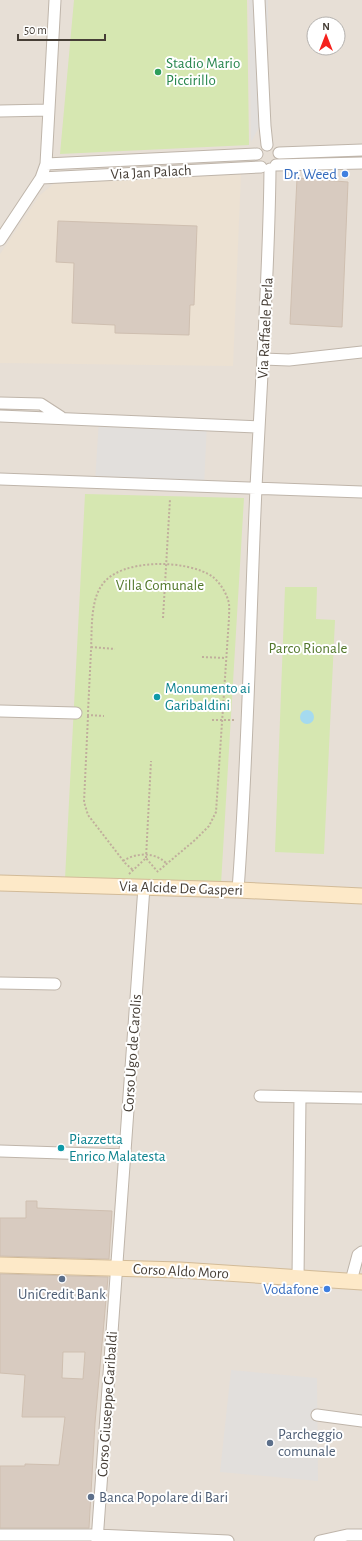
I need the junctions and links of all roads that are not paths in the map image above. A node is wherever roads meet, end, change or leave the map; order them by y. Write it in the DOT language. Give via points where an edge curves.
graph roads {
  1 [pos="55,0"];
  2 [pos="259,0"];
  3 [pos="49,110"];
  4 [pos="0,111"];
  5 [pos="268,145"];
  6 [pos="362,150"];
  7 [pos="279,153"];
  8 [pos="257,154"];
  9 [pos="362,163"];
  10 [pos="46,164"];
  11 [pos="269,167"];
  12 [pos="41,178"];
  13 [pos="0,240"];
  14 [pos="362,352"];
  15 [pos="263,359"];
  16 [pos="0,402"];
  17 [pos="0,416"];
  18 [pos="62,418"];
  19 [pos="259,427"];
  20 [pos="0,479"];
  21 [pos="256,487"];
  22 [pos="362,492"];
  23 [pos="0,712"];
  24 [pos="82,714"];
  25 [pos="0,883"];
  26 [pos="144,887"];
  27 [pos="238,890"];
  28 [pos="362,896"];
  29 [pos="0,983"];
  30 [pos="55,984"];
  31 [pos="260,1096"];
  32 [pos="300,1097"];
  33 [pos="362,1098"];
  34 [pos="0,1151"];
  35 [pos="124,1155"];
  36 [pos="362,1252"];
  37 [pos="0,1265"];
  38 [pos="116,1268"];
  39 [pos="298,1278"];
  40 [pos="357,1282"];
  41 [pos="317,1414"];
  42 [pos="362,1421"];
  43 [pos="0,1535"];
  44 [pos="362,1535"];
  45 [pos="97,1538"];
  46 [pos="228,1541"];
  47 [pos="320,1541"];
  1 -- 3 [label="street"];
  2 -- 5 [label="street"];
  3 -- 4 [label="street"];
  3 -- 10 [label="street"];
  5 -- 7 [label="street" via="276,148"];
  5 -- 8 [label="street" via="262,147"];
  6 -- 7 [label="street"];
  7 -- 11 [label="street" via="280,160"];
  8 -- 10 [label="street, Via Jan Palach"];
  8 -- 11 [label="street" via="257,161"];
  9 -- 11 [label="street, Via Jan Palach"];
  10 -- 12 [label="street"];
  11 -- 12 [label="street, Via Jan Palach"];
  11 -- 15 [label="street, Via Raffaele Perla" via="269,240"];
  12 -- 13 [label="street"];
  14 -- 15 [label="street" via="289,360"];
  15 -- 19 [label="street, Via Raffaele Perla"];
  16 -- 18 [label="street" via="41,404"];
  17 -- 18 [label="street"];
  18 -- 19 [label="street"];
  19 -- 21 [label="street, Via Raffaele Perla"];
  20 -- 21 [label="street"];
  21 -- 22 [label="street"];
  21 -- 27 [label="street, Via Raffaele Perla" via="243,825"];
  23 -- 24 [label="street"];
  25 -- 26 [label="main road, Via Alcide De Gasperi"];
  26 -- 27 [label="main road, Via Alcide De Gasperi"];
  26 -- 35 [label="street, Corso Ugo de Carolis"];
  27 -- 28 [label="main road, Via Alcide De Gasperi"];
  29 -- 30 [label="street"];
  31 -- 32 [label="street"];
  32 -- 33 [label="street"];
  32 -- 39 [label="street"];
  34 -- 35 [label="street"];
  35 -- 38 [label="street, Corso Ugo de Carolis"];
  36 -- 40 [label="street" via="358,1255"];
  37 -- 38 [label="main road, Corso Aldo Moro"];
  38 -- 39 [label="main road, Corso Aldo Moro"];
  38 -- 45 [label="street, Corso Giuseppe Garibaldi"];
  39 -- 40 [label="main road, Corso Aldo Moro"];
  41 -- 42 [label="street"];
  43 -- 45 [label="street"];
  44 -- 47 [label="street" via="347,1535"];
  45 -- 46 [label="street"];
}
